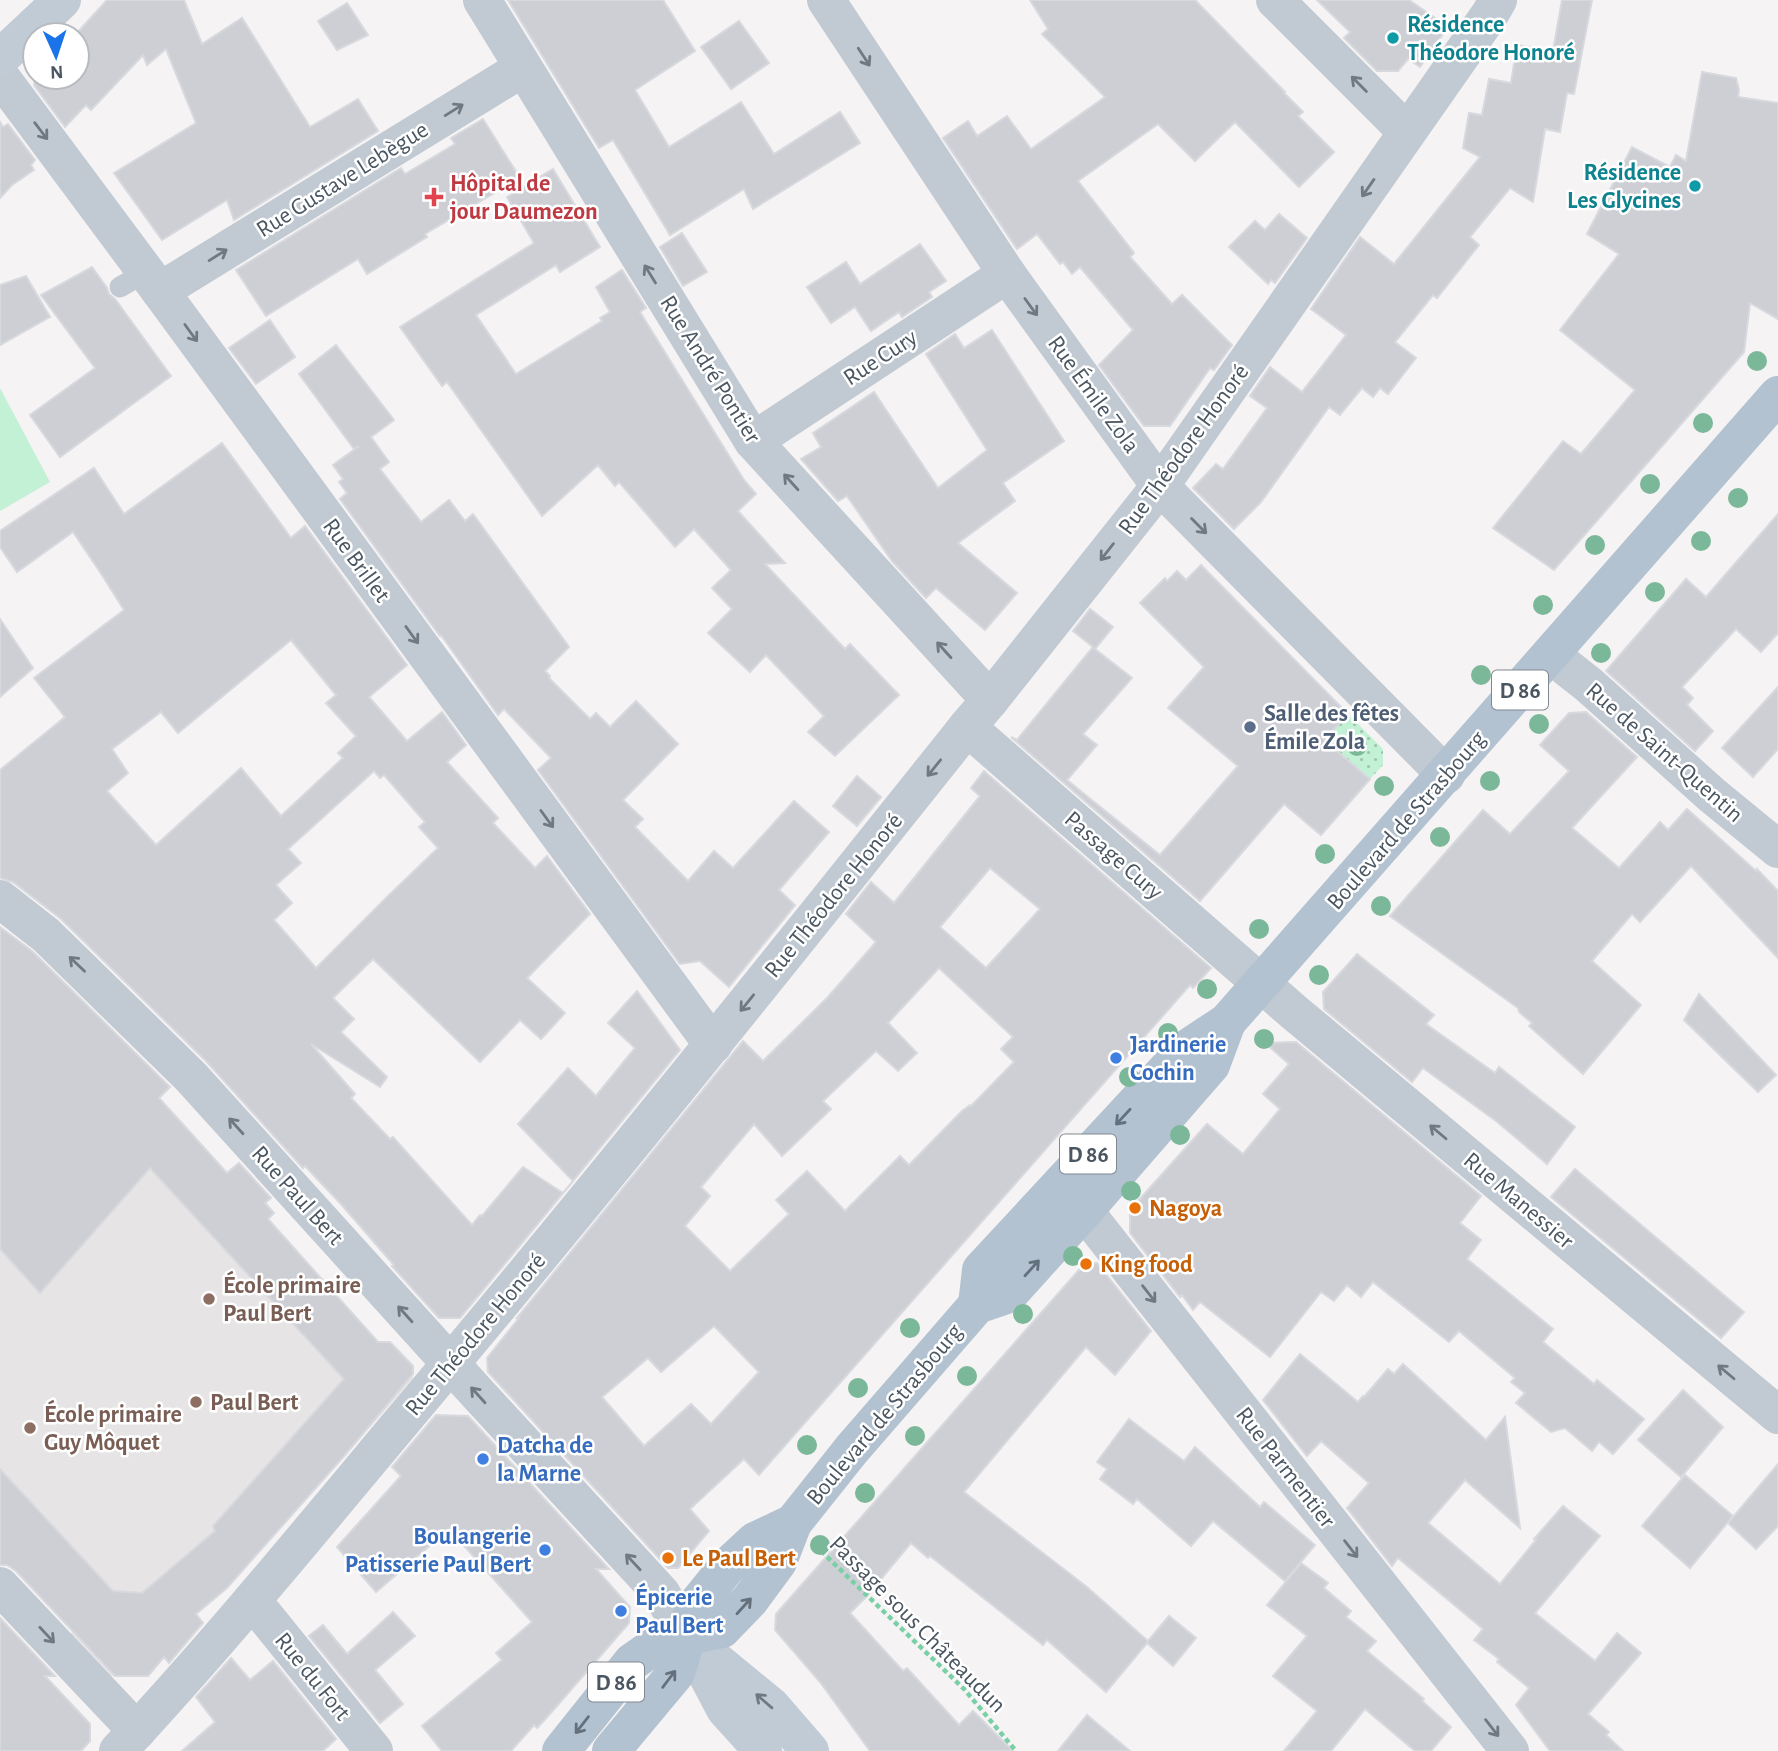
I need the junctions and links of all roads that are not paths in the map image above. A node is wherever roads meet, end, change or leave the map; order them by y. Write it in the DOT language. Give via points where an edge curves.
graph roads {
  1 [pos="62,0"];
  2 [pos="482,0"];
  3 [pos="826,0"];
  4 [pos="1275,0"];
  5 [pos="1498,0"];
  6 [pos="0,58"];
  7 [pos="523,68"];
  8 [pos="0,76"];
  9 [pos="1407,132"];
  10 [pos="1007,274"];
  11 [pos="142,283"];
  12 [pos="1778,395"];
  13 [pos="753,441"];
  14 [pos="1160,486"];
  15 [pos="1551,655"];
  16 [pos="979,714"];
  17 [pos="1446,775"];
  18 [pos="1778,849"];
  19 [pos="0,899"];
  20 [pos="1261,984"];
  21 [pos="713,1045"];
  22 [pos="1073,1197"];
  23 [pos="451,1364"];
  24 [pos="1778,1415"];
  25 [pos="0,1586"];
  26 [pos="251,1602"];
  27 [pos="687,1637"];
  28 [pos="127,1741"];
  29 [pos="374,1751"];
  30 [pos="561,1751"];
  31 [pos="611,1751"];
  32 [pos="763,1751"];
  33 [pos="810,1751"];
  34 [pos="1510,1751"];
  1 -- 6 [label="street"];
  2 -- 7 [label="street, Rue André Pontier"];
  3 -- 10 [label="street, Rue Émile Zola, one-way"];
  9 -- 4 [label="street, one-way"];
  5 -- 9 [label="street, Rue Théodore Honoré"];
  11 -- 7 [label="street, Rue Gustave Lebègue, one-way"];
  13 -- 7 [label="street, Rue André Pontier, one-way"];
  8 -- 11 [label="street, Rue Brillet, one-way"];
  9 -- 14 [label="street, Rue Théodore Honoré, one-way"];
  10 -- 13 [label="street, Rue Cury"];
  10 -- 14 [label="street, Rue Émile Zola, one-way"];
  11 -- 21 [label="street, Rue Brillet, one-way"];
  12 -- 15 [label="main road, Boulevard de Strasbourg / D 86"];
  16 -- 13 [label="street, Rue André Pontier, one-way"];
  14 -- 16 [label="street, Rue Théodore Honoré, one-way"];
  14 -- 17 [label="street, Rue Émile Zola, one-way"];
  15 -- 17 [label="main road, Boulevard de Strasbourg / D 86"];
  15 -- 18 [label="street, Rue de Saint-Quentin"];
  16 -- 20 [label="street, Passage Cury"];
  16 -- 21 [label="street, Rue Théodore Honoré, one-way"];
  17 -- 20 [label="main road, Boulevard de Strasbourg / D 86"];
  23 -- 19 [label="street, Rue Paul Bert, one-way" via="191,1077 46,935"];
  20 -- 22 [label="main road, Boulevard de Strasbourg / D 86" via="1227,1022 1186,1049"];
  24 -- 20 [label="street, Rue Manessier, one-way"];
  21 -- 23 [label="street, Rue Théodore Honoré"];
  22 -- 27 [label="main road, Boulevard de Strasbourg / D 86" via="981,1270 977,1305 793,1523 778,1562 750,1600 722,1629"];
  22 -- 34 [label="street, Rue Parmentier, one-way"];
  23 -- 26 [label="street, Rue Théodore Honoré"];
  27 -- 23 [label="street, Rue Paul Bert, one-way" via="661,1593"];
  25 -- 28 [label="street, one-way"];
  26 -- 28 [label="street, Rue Théodore Honoré"];
  26 -- 29 [label="street, Rue du Fort"];
  27 -- 30 [label="main road, Boulevard de Strasbourg / D 86, one-way" via="662,1642 632,1662"];
  31 -- 27 [label="main road, D 86, one-way" via="676,1673"];
  27 -- 32 [label="street" via="725,1709"];
  33 -- 27 [label="street, one-way" via="771,1706"];
}
